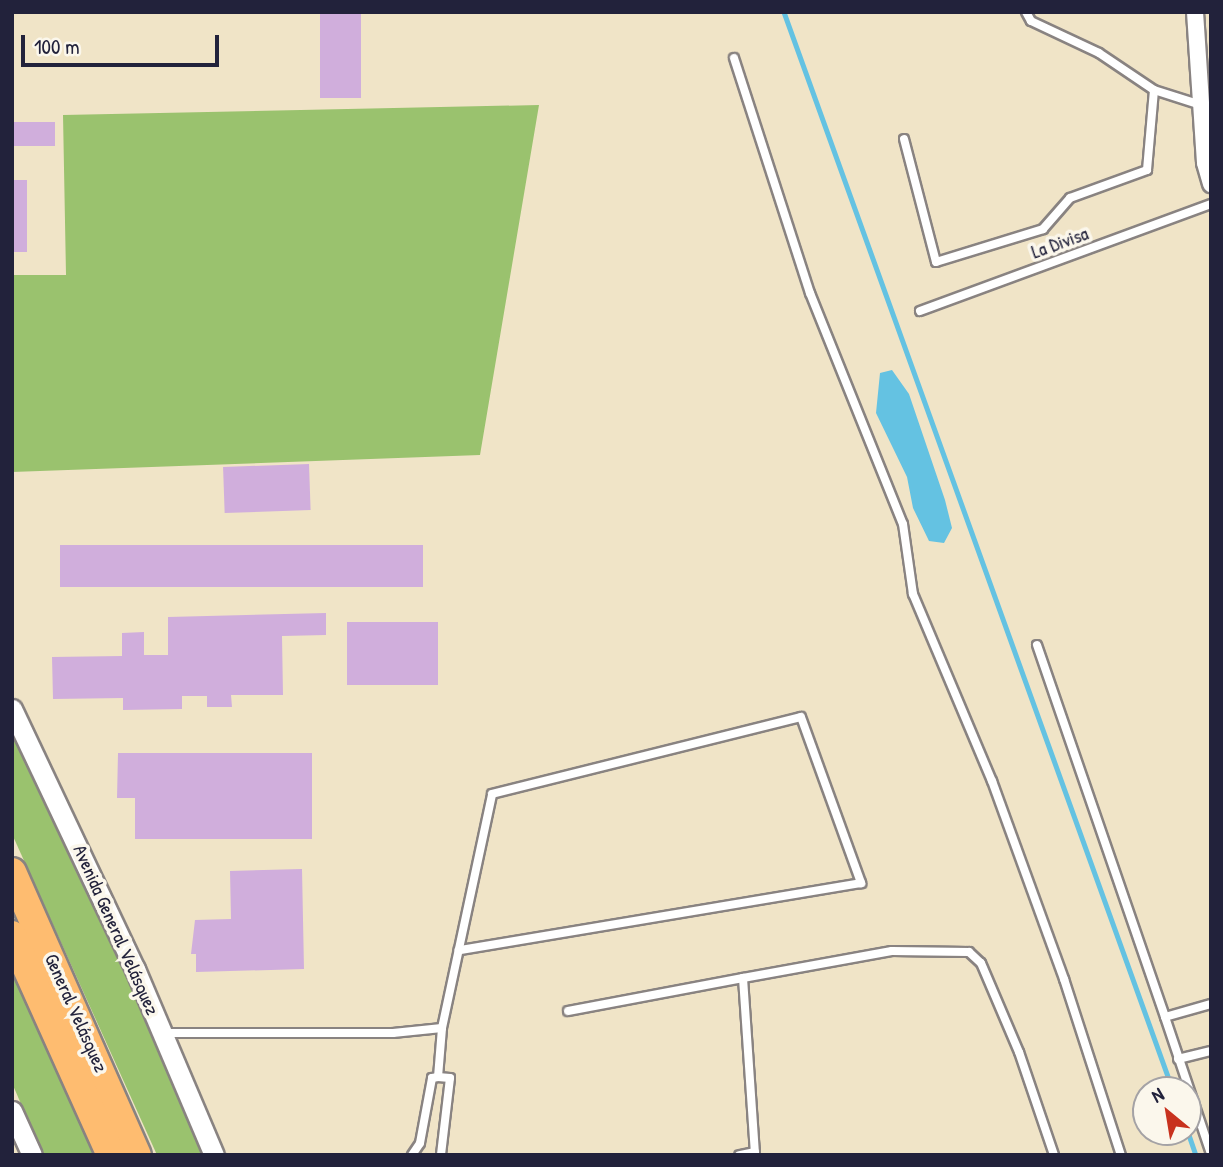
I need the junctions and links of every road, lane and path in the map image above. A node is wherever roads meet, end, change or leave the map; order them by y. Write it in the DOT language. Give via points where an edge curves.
graph roads {
  1 [pos="1026,12"];
  2 [pos="1195,12"];
  3 [pos="734,58"];
  4 [pos="1154,90"];
  5 [pos="1201,105"];
  6 [pos="904,139"];
  7 [pos="1211,184"];
  8 [pos="1211,204"];
  9 [pos="920,311"];
  10 [pos="1037,645"];
  11 [pos="12,709"];
  12 [pos="12,872"];
  13 [pos="12,935"];
  14 [pos="459,950"];
  15 [pos="743,978"];
  16 [pos="1211,1004"];
  17 [pos="568,1011"];
  18 [pos="1165,1017"];
  19 [pos="442,1028"];
  20 [pos="163,1032"];
  21 [pos="1211,1051"];
  22 [pos="1178,1059"];
  23 [pos="439,1077"];
  24 [pos="12,1111"];
  25 [pos="755,1153"];
  26 [pos="1211,1154"];
  27 [pos="32,1155"];
  28 [pos="111,1155"];
  29 [pos="137,1155"];
  30 [pos="214,1155"];
  31 [pos="412,1155"];
  32 [pos="441,1155"];
  33 [pos="739,1155"];
  34 [pos="1054,1155"];
  35 [pos="1121,1155"];
  1 -- 4 [label="lane" via="1031,21 1099,53"];
  2 -- 5 [label="street"];
  3 -- 35 [label="lane" via="806,280 903,524 913,594 992,781 1064,979"];
  4 -- 5 [label="lane"];
  4 -- 6 [label="lane" via="1147,170 1070,198 1043,229 936,262"];
  5 -- 7 [label="street"];
  8 -- 9 [label="lane, La Divisa"];
  10 -- 18 [label="lane"];
  11 -- 20 [label="street, Avenida General Velásquez"];
  12 -- 29 [label="highway, General Velásquez"];
  13 -- 28 [label="highway, General Velásquez"];
  14 -- 14 [label="lane" via="492,794 801,718 862,883"];
  14 -- 19 [label="lane"];
  15 -- 17 [label="lane"];
  15 -- 25 [label="lane"];
  15 -- 34 [label="lane" via="892,951 969,952 981,963 1019,1052"];
  16 -- 18 [label="lane"];
  18 -- 22 [label="lane"];
  19 -- 20 [label="lane" via="393,1033"];
  19 -- 23 [label="lane"];
  20 -- 30 [label="street, Avenida General Velásquez"];
  21 -- 22 [label="lane"];
  22 -- 26 [label="lane"];
  23 -- 31 [label="lane" via="432,1078 420,1143"];
  23 -- 32 [label="lane" via="450,1078"];
  24 -- 27 [label="street"];
  25 -- 33 [label="lane"];
}
